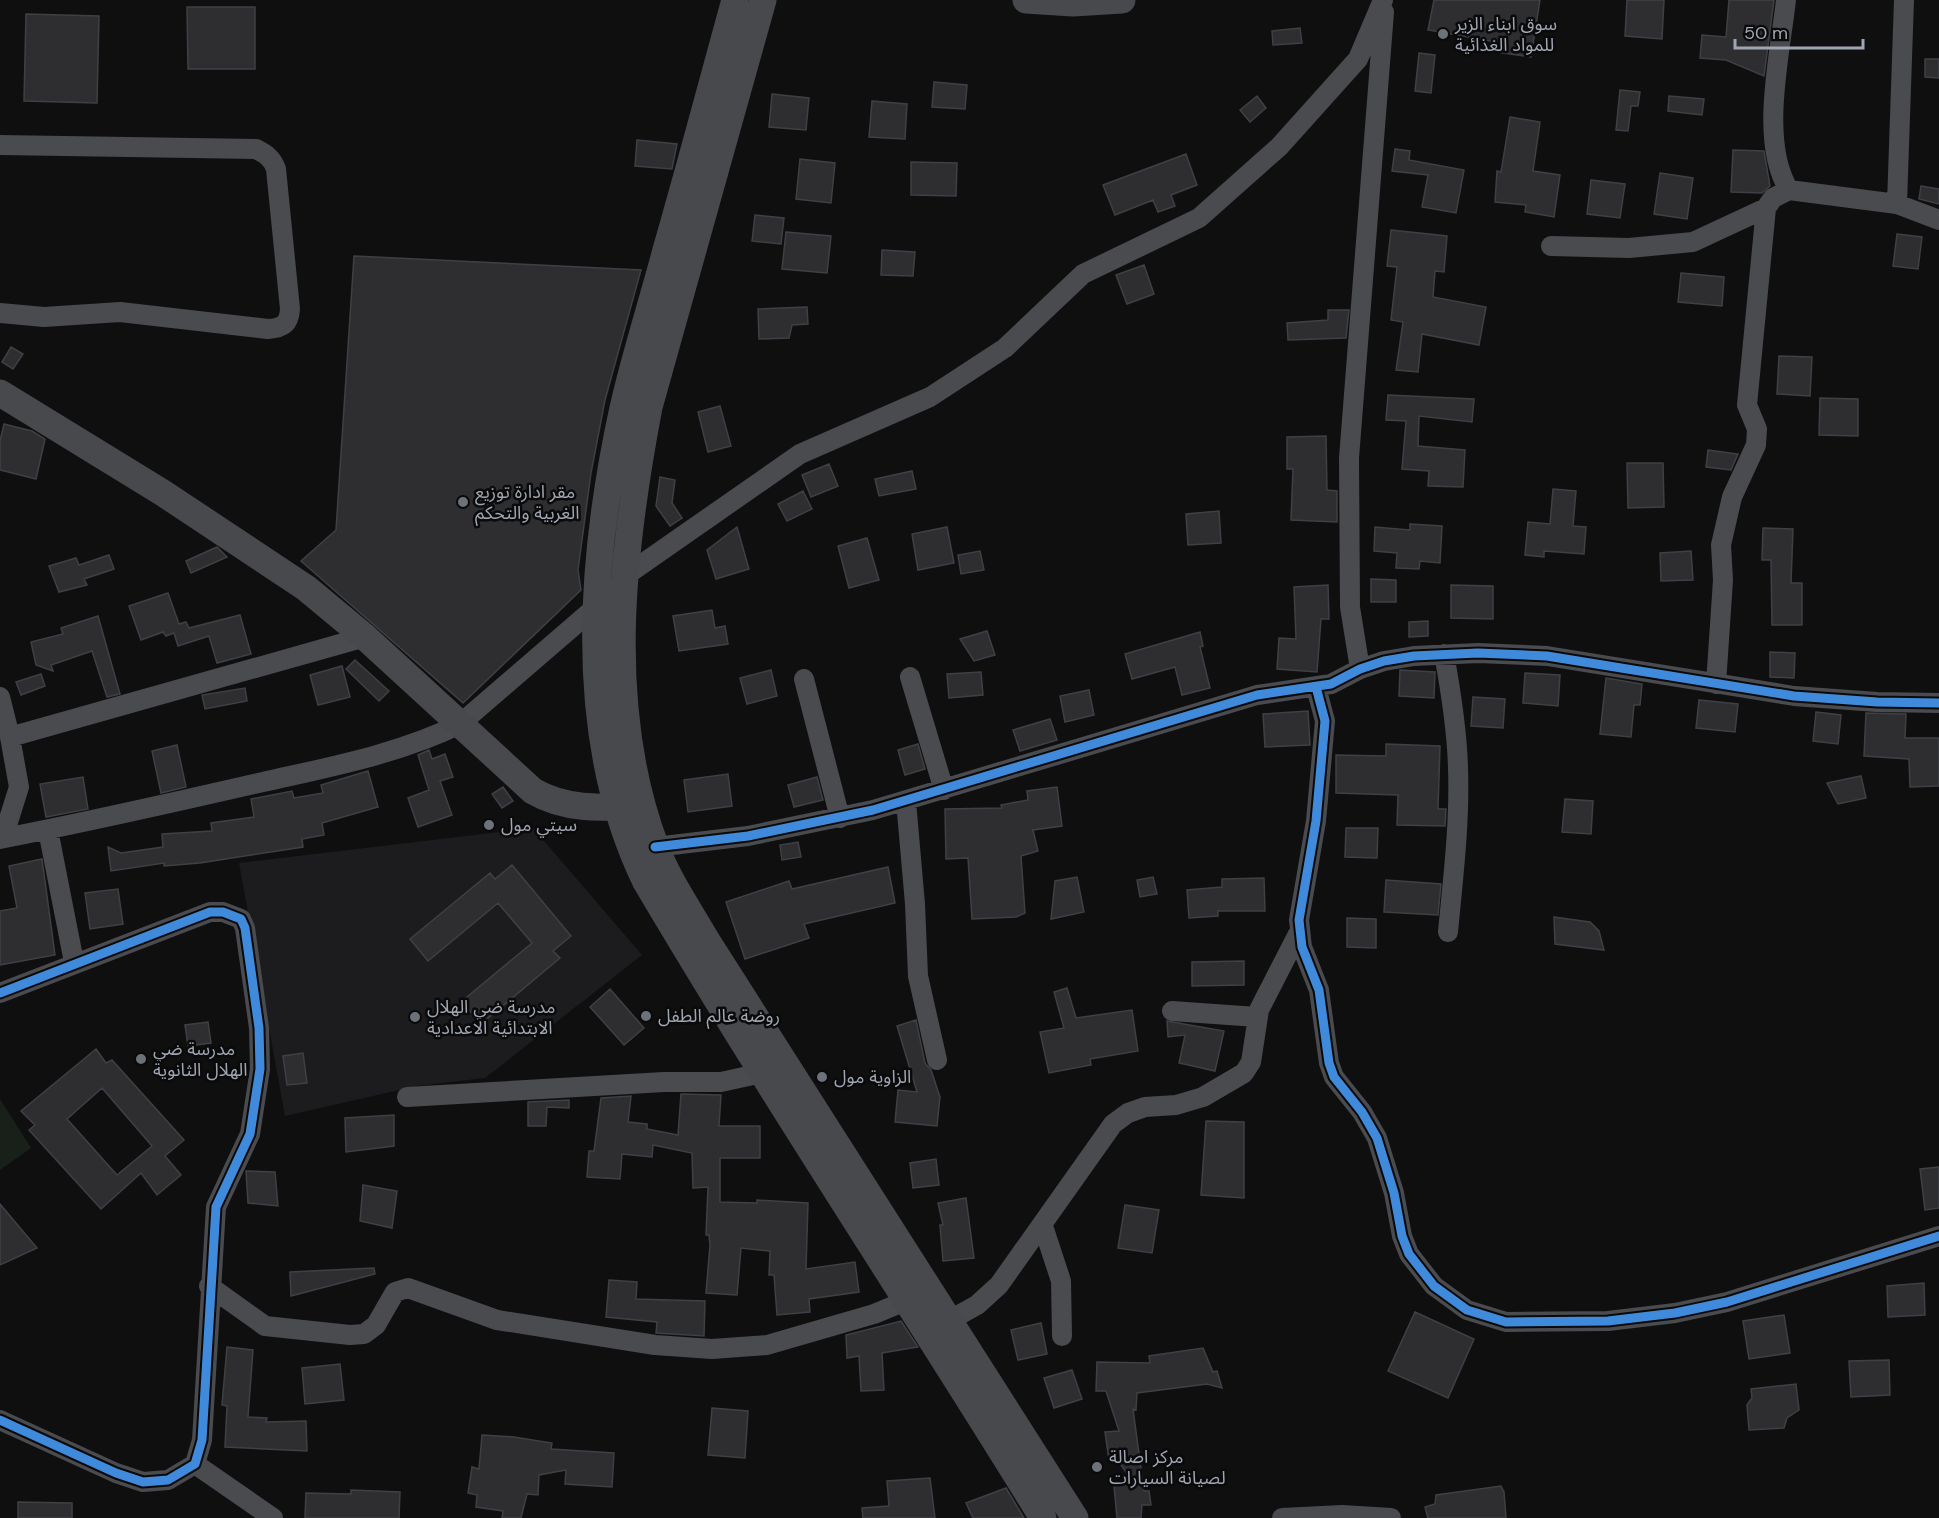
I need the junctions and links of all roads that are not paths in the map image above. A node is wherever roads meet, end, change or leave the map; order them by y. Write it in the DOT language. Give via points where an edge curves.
graph roads {
  1 [pos="735,0"];
  2 [pos="764,0"];
  3 [pos="1026,0"];
  4 [pos="1122,0"];
  5 [pos="1383,0"];
  6 [pos="1786,0"];
  7 [pos="1904,0"];
  8 [pos="0,145"];
  9 [pos="1789,190"];
  10 [pos="1898,204"];
  11 [pos="1766,208"];
  12 [pos="1939,220"];
  13 [pos="1551,246"];
  14 [pos="0,313"];
  15 [pos="0,393"];
  16 [pos="625,576"];
  17 [pos="598,605"];
  18 [pos="365,637"];
  19 [pos="1444,654"];
  20 [pos="1360,669"];
  21 [pos="910,677"];
  22 [pos="804,679"];
  23 [pos="1716,684"];
  24 [pos="1316,687"];
  25 [pos="0,697"];
  26 [pos="1939,703"];
  27 [pos="460,724"];
  28 [pos="10,737"];
  29 [pos="944,790"];
  30 [pos="906,801"];
  31 [pos="630,806"];
  32 [pos="840,818"];
  33 [pos="48,830"];
  34 [pos="1,839"];
  35 [pos="655,847"];
  36 [pos="657,877"];
  37 [pos="1299,932"];
  38 [pos="1448,933"];
  39 [pos="74,962"];
  40 [pos="0,993"];
  41 [pos="1172,1011"];
  42 [pos="1257,1017"];
  43 [pos="937,1060"];
  44 [pos="762,1073"];
  45 [pos="407,1097"];
  46 [pos="1043,1226"];
  47 [pos="1939,1236"];
  48 [pos="209,1286"];
  49 [pos="908,1300"];
  50 [pos="950,1320"];
  51 [pos="1062,1336"];
  52 [pos="0,1420"];
  53 [pos="195,1464"];
  54 [pos="273,1518"];
  55 [pos="1043,1518"];
  56 [pos="1075,1518"];
  57 [pos="1282,1518"];
  58 [pos="1391,1518"];
  1 -- 17 [label="main road" via="623,407 601,539"];
  2 -- 16 [label="main road" via="649,407"];
  3 -- 4 [label="main road"];
  5 -- 16 [label="street" via="1358,59 1279,147 1199,218 1083,274 1005,348 930,397 800,454"];
  5 -- 20 [label="street" via="1349,458 1350,607"];
  6 -- 9 [label="street" via="1772,137 1779,175"];
  7 -- 10 [label="street"];
  8 -- 14 [label="street" via="256,149 276,169 290,309 285,325 268,329 120,312 44,317"];
  9 -- 10 [label="street"];
  9 -- 11 [label="street" via="1773,198"];
  10 -- 12 [label="street"];
  11 -- 13 [label="street" via="1693,242 1629,248"];
  11 -- 23 [label="street" via="1747,405 1757,429 1756,444 1732,496 1721,545 1723,580"];
  15 -- 18 [label="main road" via="278,569"];
  16 -- 31 [label="main road"];
  17 -- 27 [label="street"];
  17 -- 31 [label="main road" via="599,711 604,749"];
  18 -- 27 [label="main road"];
  18 -- 28 [label="street"];
  19 -- 20 [label="street" via="1384,661"];
  19 -- 23 [label="street" via="1547,656"];
  19 -- 38 [label="street" via="1458,769"];
  20 -- 24 [label="street" via="1339,681"];
  21 -- 29 [label="street"];
  22 -- 32 [label="street"];
  23 -- 26 [label="street" via="1835,699"];
  24 -- 29 [label="street" via="1257,694"];
  24 -- 37 [label="street" via="1325,728"];
  25 -- 28 [label="street"];
  27 -- 31 [label="main road" via="525,785 544,797 568,804"];
  27 -- 33 [label="street" via="435,736 321,768"];
  28 -- 34 [label="street" via="20,777"];
  29 -- 30 [label="street"];
  30 -- 32 [label="street"];
  30 -- 43 [label="street" via="918,976"];
  31 -- 35 [label="main road"];
  31 -- 36 [label="main road" via="633,857"];
  32 -- 35 [label="street" via="748,836"];
  33 -- 34 [label="street"];
  33 -- 39 [label="street"];
  35 -- 36 [label="main road"];
  36 -- 44 [label="main road"];
  36 -- 50 [label="main road" via="707,941"];
  37 -- 42 [label="street"];
  37 -- 47 [label="street" via="1319,990 1329,1063 1342,1090 1362,1112 1377,1138 1410,1254 1434,1287 1467,1310 1486,1318 1526,1324 1608,1321 1675,1313 1727,1302"];
  39 -- 40 [label="street"];
  39 -- 48 [label="street" via="210,912 234,915 245,928 259,1028 260,1069 250,1134 216,1207"];
  41 -- 42 [label="street"];
  42 -- 46 [label="street" via="1251,1062 1244,1073 1203,1097 1176,1105 1145,1107 1113,1124"];
  44 -- 45 [label="street" via="721,1082"];
  44 -- 49 [label="main road"];
  46 -- 50 [label="street" via="994,1291"];
  46 -- 51 [label="street" via="1061,1281"];
  48 -- 49 [label="street" via="265,1326 364,1334 376,1324 394,1292 408,1288 497,1320 655,1345 712,1349 767,1345"];
  48 -- 53 [label="street" via="202,1440"];
  49 -- 55 [label="main road"];
  50 -- 56 [label="main road"];
  52 -- 53 [label="street" via="143,1482 168,1480"];
  53 -- 54 [label="street"];
  57 -- 58 [label="street"];
}
